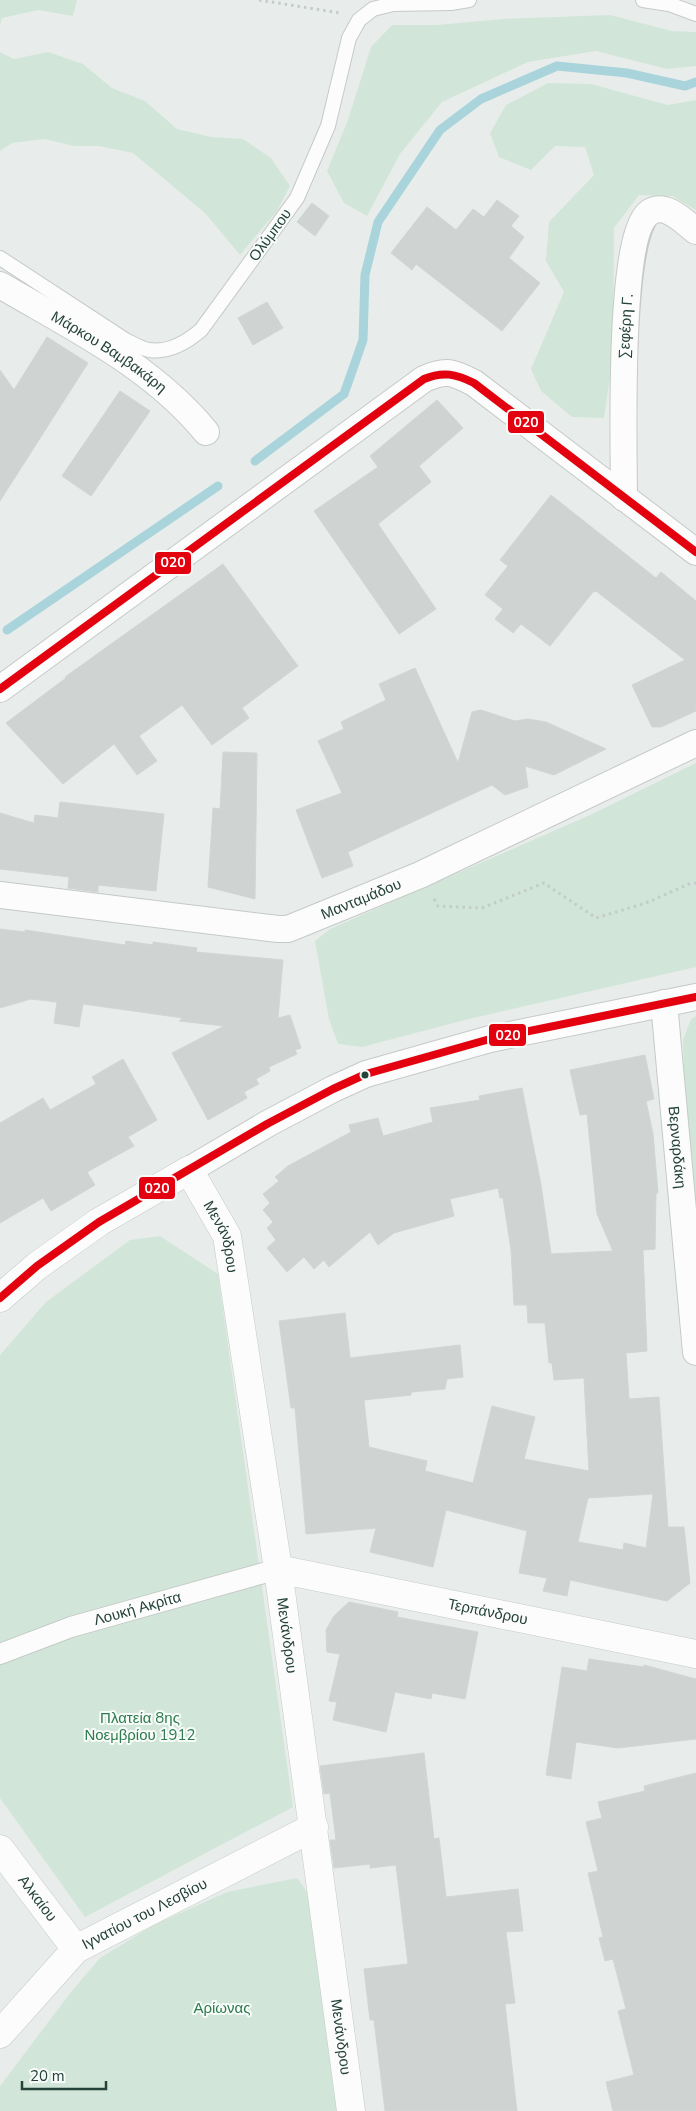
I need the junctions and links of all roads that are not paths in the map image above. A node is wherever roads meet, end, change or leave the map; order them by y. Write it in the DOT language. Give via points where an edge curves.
graph roads {
  1 [pos="469,0"];
  2 [pos="643,0"];
  3 [pos="696,14"];
  4 [pos="696,231"];
  5 [pos="0,258"];
  6 [pos="0,285"];
  7 [pos="206,432"];
  8 [pos="624,498"];
  9 [pos="696,552"];
  10 [pos="2,681"];
  11 [pos="696,743"];
  12 [pos="0,895"];
  13 [pos="696,997"];
  14 [pos="664,1004"];
  15 [pos="189,1170"];
  16 [pos="693,1268"];
  17 [pos="0,1298"];
  18 [pos="696,1352"];
  19 [pos="278,1569"];
  20 [pos="0,1654"];
  21 [pos="696,1654"];
  22 [pos="314,1827"];
  23 [pos="0,1849"];
  24 [pos="76,1949"];
  25 [pos="0,2034"];
  26 [pos="351,2111"];
  1 -- 5 [label="lane, Ολύμπου" via="393,4 374,9 359,20 348,38 328,126 297,198 201,330 190,340 169,349 150,350 127,341"];
  2 -- 3 [label="lane" via="669,4"];
  4 -- 8 [label="street, Σεφέρη Γ." via="665,210 652,211 638,228 623,354"];
  6 -- 7 [label="street, Μάρκου Βαμβακάρη" via="132,364 161,385"];
  8 -- 9 [label="street"];
  8 -- 10 [label="street" via="474,383 456,374 441,372 424,378"];
  11 -- 12 [label="street, Μανταμάδου" via="420,875 283,930"];
  13 -- 14 [label="street"];
  14 -- 15 [label="street" via="490,1039 366,1074 267,1124"];
  14 -- 16 [label="street, Βερναρδάκη"];
  15 -- 17 [label="street" via="99,1222 37,1266"];
  15 -- 19 [label="street, Μενάνδρου" via="227,1236"];
  16 -- 18 [label="street, Βερναρδάκη"];
  19 -- 20 [label="street, Λουκή Ακρίτα" via="71,1627"];
  19 -- 21 [label="street, Τερπάνδρου"];
  19 -- 22 [label="street, Μενάνδρου"];
  22 -- 24 [label="street, Ιγνατίου του Λεσβίου"];
  22 -- 26 [label="street, Μενάνδρου"];
  23 -- 24 [label="street, Αλκαίου"];
  24 -- 25 [label="street, Ιγνατίου του Λεσβίου"];
}
